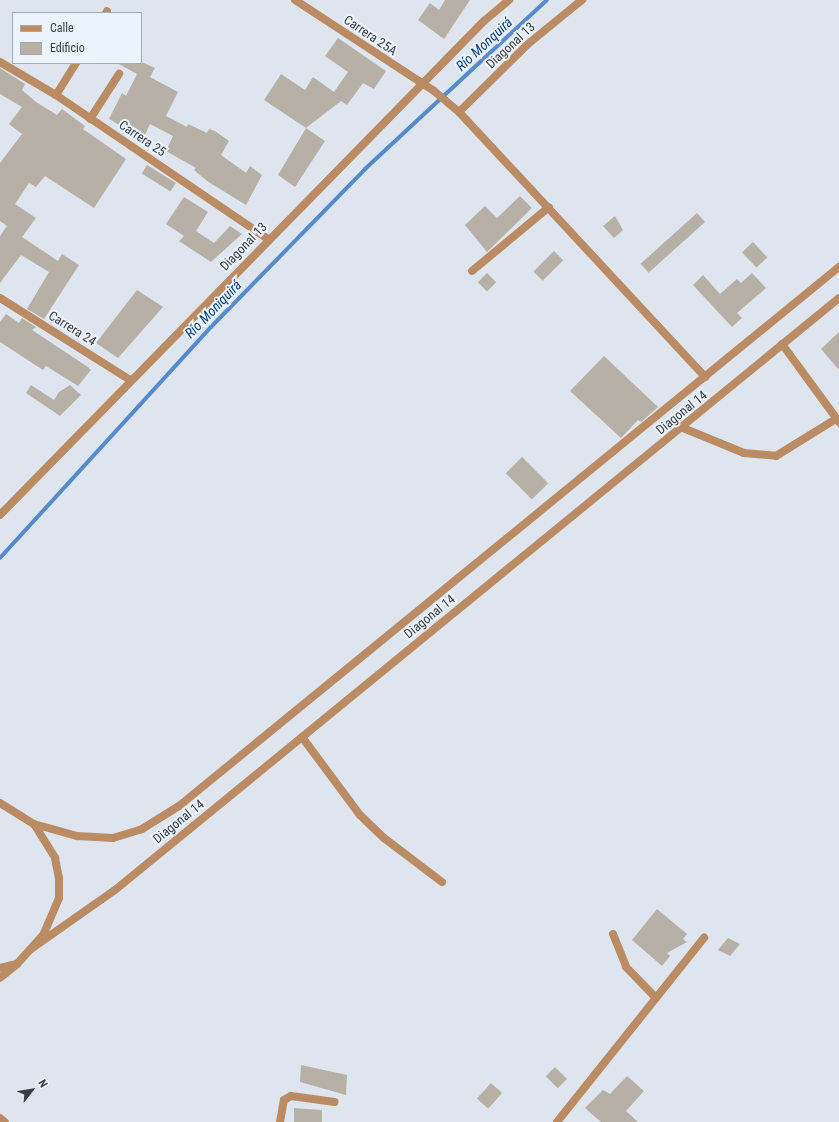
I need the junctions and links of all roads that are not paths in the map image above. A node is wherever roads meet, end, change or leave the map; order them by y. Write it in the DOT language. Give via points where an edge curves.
graph roads {
  1 [pos="295,0"];
  2 [pos="509,0"];
  3 [pos="582,0"];
  4 [pos="0,62"];
  5 [pos="75,64"];
  6 [pos="119,74"];
  7 [pos="422,85"];
  8 [pos="56,95"];
  9 [pos="459,112"];
  10 [pos="90,118"];
  11 [pos="549,207"];
  12 [pos="268,239"];
  13 [pos="839,267"];
  14 [pos="472,271"];
  15 [pos="0,298"];
  16 [pos="839,298"];
  17 [pos="782,344"];
  18 [pos="705,377"];
  19 [pos="130,380"];
  20 [pos="838,421"];
  21 [pos="683,428"];
  22 [pos="1,513"];
  23 [pos="302,737"];
  24 [pos="0,803"];
  25 [pos="34,824"];
  26 [pos="442,882"];
  27 [pos="613,934"];
  28 [pos="704,938"];
  29 [pos="31,950"];
  30 [pos="17,964"];
  31 [pos="0,968"];
  32 [pos="0,978"];
  33 [pos="656,998"];
  34 [pos="335,1102"];
  35 [pos="0,1118"];
  36 [pos="5,1122"];
  37 [pos="280,1122"];
  38 [pos="557,1122"];
  1 -- 7 [label="street, Carrera 25A"];
  2 -- 7 [label="street, Diagonal 13" via="484,21"];
  3 -- 9 [label="street, Diagonal 13" via="528,44"];
  4 -- 8 [label="street, Carrera 25"];
  5 -- 8 [label="street"];
  6 -- 10 [label="street"];
  7 -- 9 [label="street, Carrera 25A" via="434,91"];
  7 -- 12 [label="street, Diagonal 13"];
  8 -- 10 [label="street, Carrera 25"];
  9 -- 11 [label="street, Carrera 25A"];
  10 -- 12 [label="street, Carrera 25"];
  11 -- 14 [label="street"];
  11 -- 18 [label="street, Carrera 25A"];
  12 -- 19 [label="street, Diagonal 13"];
  13 -- 18 [label="street, Diagonal 14"];
  15 -- 19 [label="street, Carrera 24"];
  16 -- 17 [label="street, Diagonal 14"];
  17 -- 20 [label="street"];
  17 -- 21 [label="street, Diagonal 14"];
  18 -- 25 [label="street, Diagonal 14" via="180,806 142,828 113,838 77,836"];
  19 -- 22 [label="street, Diagonal 13"];
  20 -- 21 [label="street" via="776,456 744,453"];
  21 -- 23 [label="street, Diagonal 14"];
  23 -- 26 [label="street" via="360,815 384,838"];
  23 -- 29 [label="street, Diagonal 14" via="115,890"];
  24 -- 25 [label="street"];
  25 -- 29 [label="street" via="52,852 59,878 53,917"];
  27 -- 33 [label="street" via="626,967"];
  28 -- 33 [label="street"];
  29 -- 30 [label="street"];
  30 -- 31 [label="street"];
  30 -- 32 [label="street"];
  33 -- 38 [label="street"];
  34 -- 37 [label="street" via="291,1096 284,1100"];
  35 -- 36 [label="street"];
}
